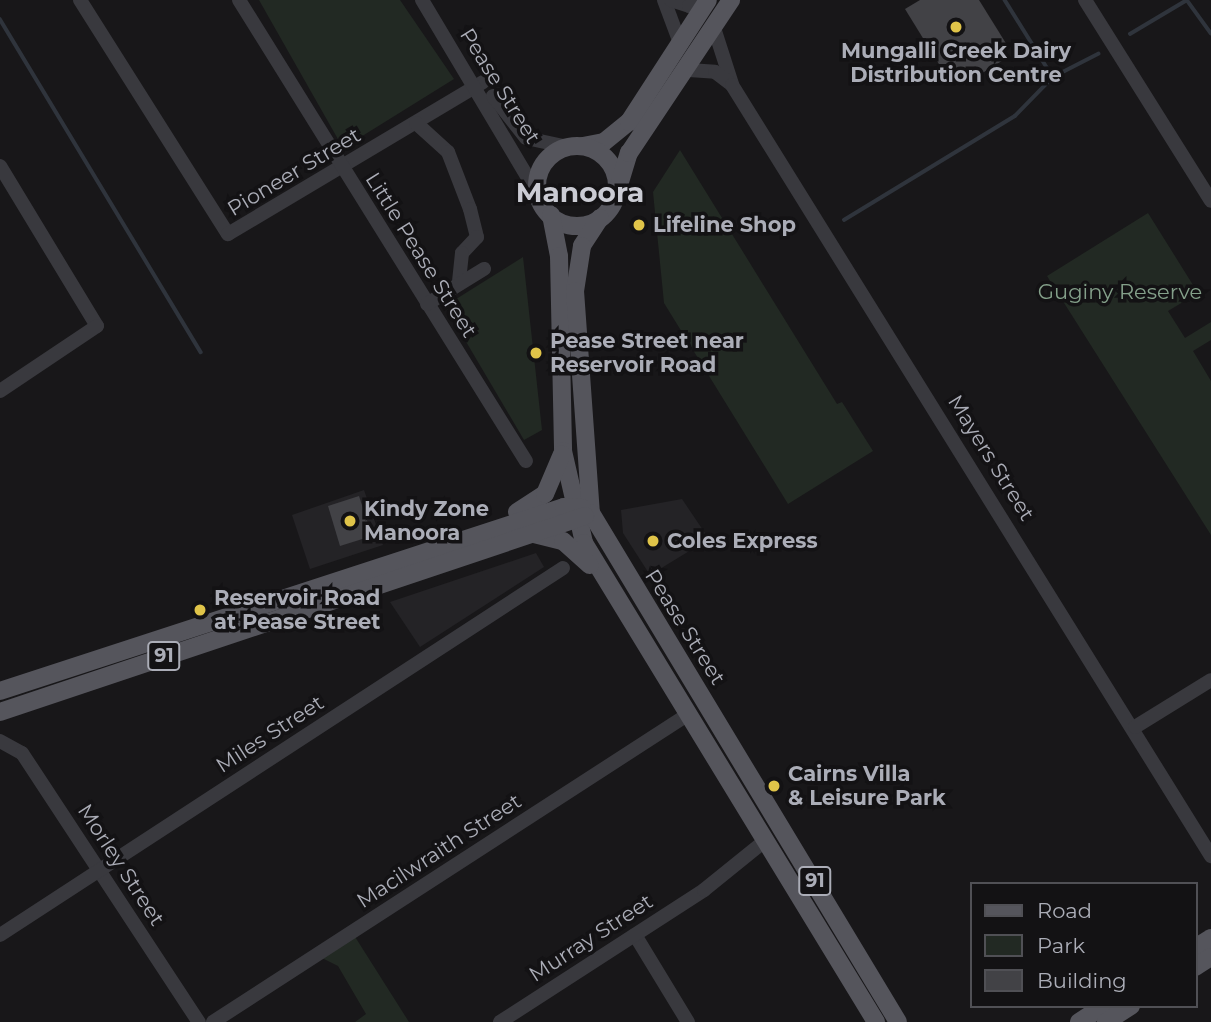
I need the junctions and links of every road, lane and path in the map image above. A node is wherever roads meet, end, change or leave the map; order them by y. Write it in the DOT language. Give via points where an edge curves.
graph roads {
  1 [pos="80,0"];
  2 [pos="239,0"];
  3 [pos="424,0"];
  4 [pos="664,0"];
  5 [pos="671,0"];
  6 [pos="731,0"];
  7 [pos="1085,0"];
  8 [pos="708,1"];
  9 [pos="714,27"];
  10 [pos="680,43"];
  11 [pos="689,70"];
  12 [pos="480,84"];
  13 [pos="733,85"];
  14 [pos="416,123"];
  15 [pos="574,147"];
  16 [pos="0,166"];
  17 [pos="342,168"];
  18 [pos="616,195"];
  19 [pos="539,196"];
  20 [pos="1211,201"];
  21 [pos="551,215"];
  22 [pos="600,218"];
  23 [pos="484,269"];
  24 [pos="459,284"];
  25 [pos="427,304"];
  26 [pos="0,391"];
  27 [pos="563,451"];
  28 [pos="526,461"];
  29 [pos="579,513"];
  30 [pos="527,535"];
  31 [pos="430,551"];
  32 [pos="563,568"];
  33 [pos="595,569"];
  34 [pos="1211,680"];
  35 [pos="0,691"];
  36 [pos="0,712"];
  37 [pos="687,715"];
  38 [pos="1135,727"];
  39 [pos="0,741"];
  40 [pos="730,742"];
  41 [pos="769,846"];
  42 [pos="794,846"];
  43 [pos="1211,856"];
  44 [pos="99,870"];
  45 [pos="842,924"];
  46 [pos="0,935"];
  47 [pos="635,935"];
  48 [pos="837,946"];
  49 [pos="882,997"];
  50 [pos="1101,1008"];
  51 [pos="1128,1008"];
  52 [pos="199,1022"];
  53 [pos="213,1022"];
  54 [pos="500,1022"];
  55 [pos="688,1022"];
  56 [pos="876,1022"];
  57 [pos="885,1022"];
  58 [pos="891,1022"];
  59 [pos="898,1022"];
  60 [pos="907,1022"];
  61 [pos="1079,1022"];
  62 [pos="1106,1022"];
  1 -- 17 [label="street, Pioneer Street" via="224,233 238,232"];
  2 -- 17 [label="street, Little Pease Street"];
  3 -- 12 [label="street, Pease Street"];
  4 -- 10 [label="street"];
  5 -- 8 [label="street" via="689,6"];
  6 -- 9 [label="main road"];
  7 -- 20 [label="street"];
  8 -- 10 [label="main road"];
  9 -- 11 [label="main road"];
  9 -- 13 [label="street, Mayers Street"];
  10 -- 15 [label="main road" via="627,125 601,143"];
  11 -- 13 [label="street" via="715,72"];
  11 -- 18 [label="main road" via="629,153"];
  12 -- 14 [label="street, Pioneer Street"];
  12 -- 15 [label="street, Pease Street" via="523,136"];
  12 -- 19 [label="street, Pease Street"];
  13 -- 38 [label="street, Mayers Street"];
  14 -- 17 [label="street, Pioneer Street"];
  14 -- 24 [label="street" via="448,152 470,208 477,237 462,253"];
  15 -- 18 [label="main road" via="609,162"];
  15 -- 19 [label="main road" via="543,166"];
  16 -- 26 [label="street" via="97,326"];
  17 -- 25 [label="street, Little Pease Street"];
  18 -- 22 [label="main road"];
  19 -- 21 [label="main road"];
  21 -- 22 [label="main road" via="575,225"];
  21 -- 27 [label="main road, Pease Street" via="559,256"];
  22 -- 29 [label="main road, Pease Street" via="582,246 575,291"];
  23 -- 24 [label="street"];
  24 -- 25 [label="street"];
  25 -- 28 [label="street, Little Pease Street"];
  27 -- 29 [label="main road, Pease Street"];
  27 -- 31 [label="main road" via="548,489 534,505 459,531"];
  29 -- 30 [label="main road"];
  29 -- 31 [label="main road, 91"];
  29 -- 33 [label="main road, Pease Street"];
  29 -- 40 [label="main road, Pease Street / 91"];
  30 -- 33 [label="main road, 91" via="563,541"];
  30 -- 36 [label="main road, 91"];
  31 -- 35 [label="main road, 91"];
  32 -- 44 [label="street, Miles Street"];
  33 -- 37 [label="main road, Pease Street / 91"];
  34 -- 38 [label="street"];
  37 -- 41 [label="main road, Pease Street / 91"];
  37 -- 53 [label="street, Macilwraith Street"];
  38 -- 43 [label="street, Mayers Street"];
  39 -- 44 [label="street, Morley Street" via="22,752"];
  40 -- 41 [label="street" via="742,777 773,829"];
  40 -- 42 [label="main road, Pease Street / 91"];
  41 -- 47 [label="street, Murray Street"];
  41 -- 48 [label="main road, Pease Street / 91"];
  42 -- 45 [label="main road, Pease Street / 91"];
  42 -- 48 [label="main road" via="791,862"];
  44 -- 46 [label="street, Miles Street"];
  44 -- 52 [label="street, Morley Street"];
  45 -- 48 [label="main road"];
  45 -- 49 [label="main road, Pease Street / 91"];
  47 -- 54 [label="street, Murray Street"];
  47 -- 55 [label="street"];
  48 -- 56 [label="main road, Pease Street / 91"];
  48 -- 57 [label="main road"];
  48 -- 58 [label="main road"];
  49 -- 59 [label="main road, Pease Street / 91"];
  49 -- 60 [label="main road"];
  50 -- 61 [label="main road"];
  51 -- 62 [label="main road"];
}
